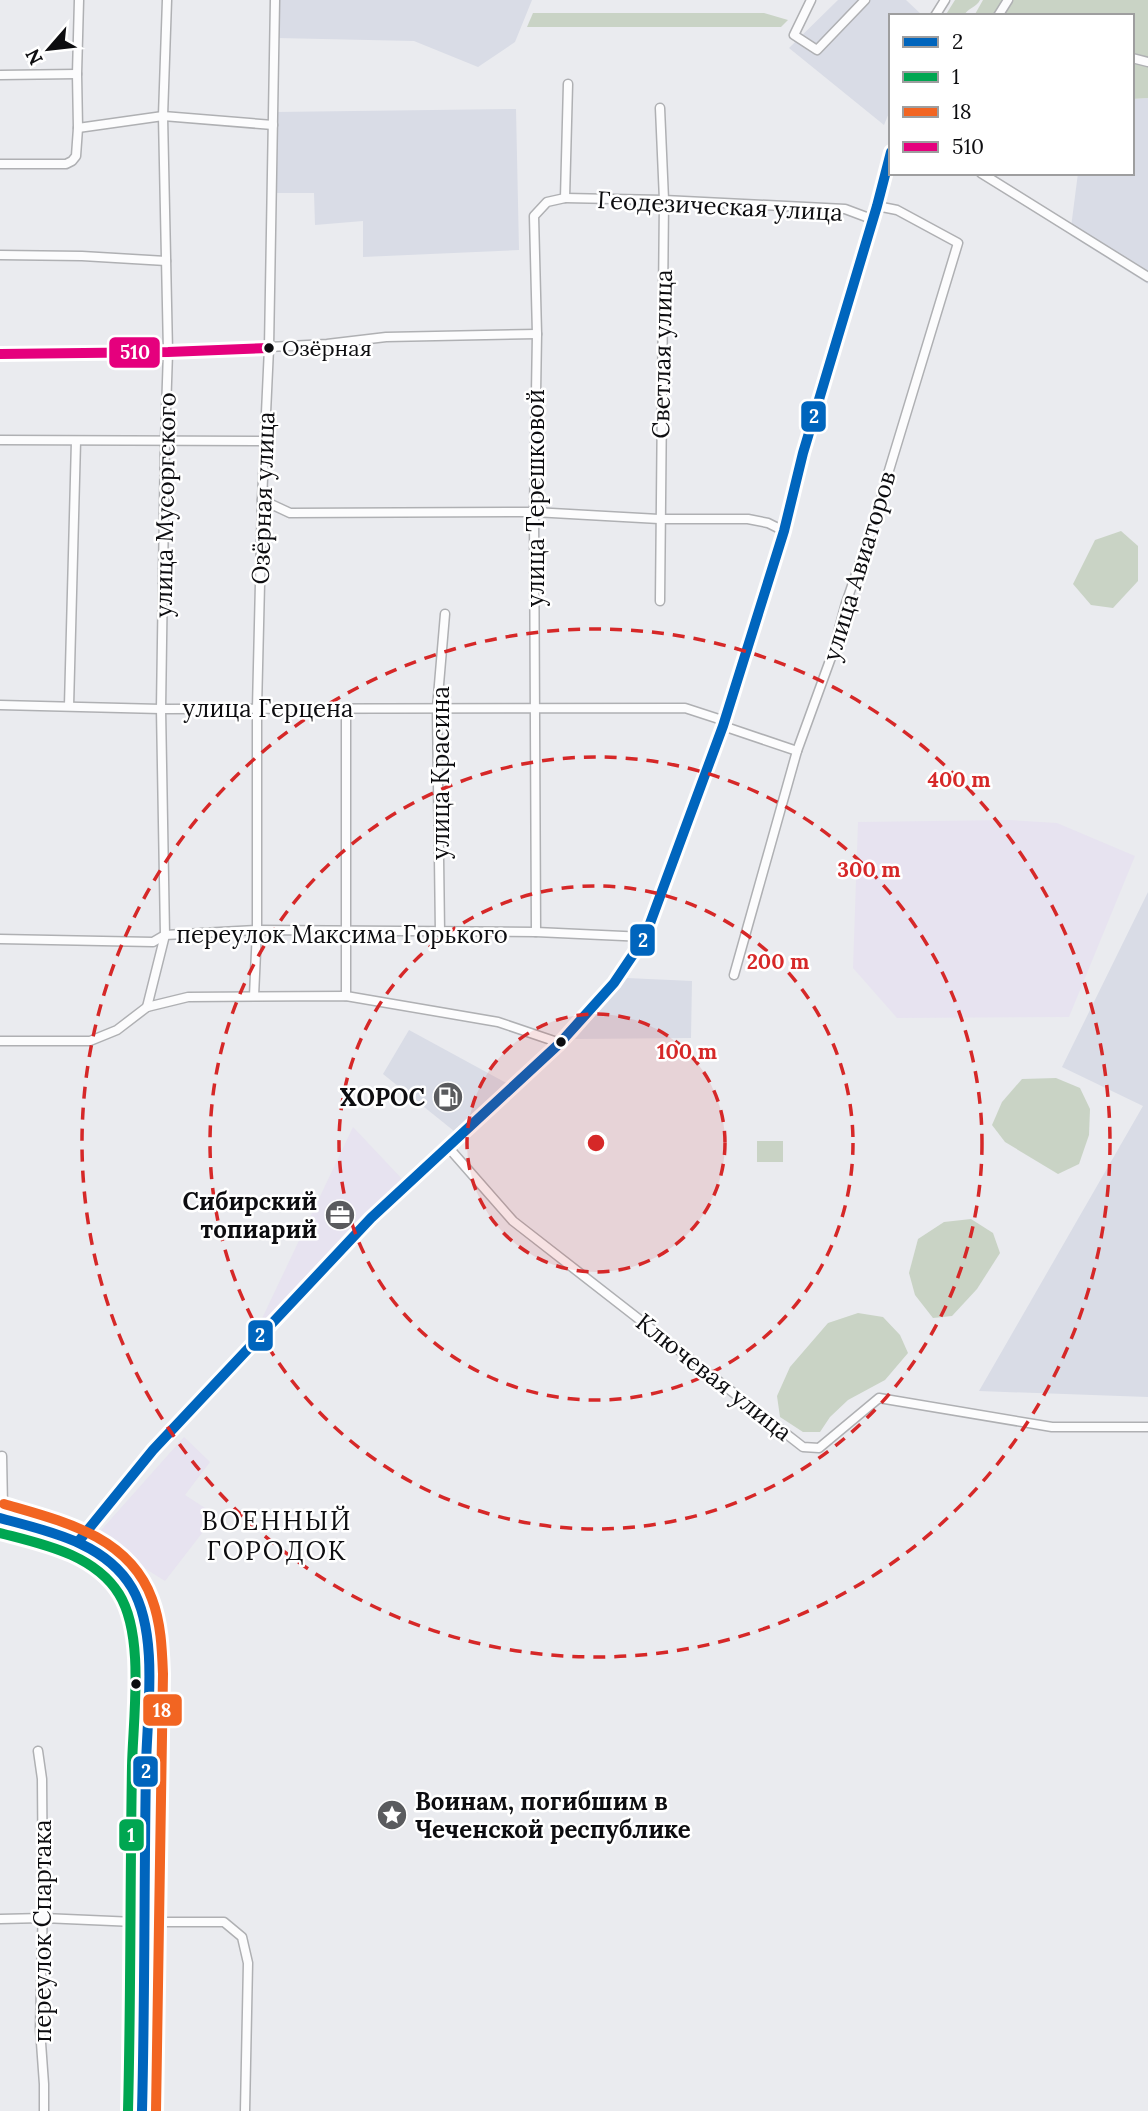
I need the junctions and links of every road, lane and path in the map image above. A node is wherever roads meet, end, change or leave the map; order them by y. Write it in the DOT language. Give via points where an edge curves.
graph roads {
  1 [pos="79,0"];
  2 [pos="167,0"];
  3 [pos="275,0"];
  4 [pos="811,0"];
  5 [pos="865,0"];
  6 [pos="76,74"];
  7 [pos="0,75"];
  8 [pos="568,84"];
  9 [pos="660,108"];
  10 [pos="163,116"];
  11 [pos="273,125"];
  12 [pos="78,128"];
  13 [pos="889,159"];
  14 [pos="0,164"];
  15 [pos="984,175"];
  16 [pos="565,198"];
  17 [pos="664,200"];
  18 [pos="877,206"];
  19 [pos="872,223"];
  20 [pos="0,256"];
  21 [pos="166,261"];
  22 [pos="1148,277"];
  23 [pos="537,334"];
  24 [pos="269,348"];
  25 [pos="168,352"];
  26 [pos="0,354"];
  27 [pos="0,440"];
  28 [pos="76,440"];
  29 [pos="165,441"];
  30 [pos="264,441"];
  31 [pos="262,500"];
  32 [pos="534,512"];
  33 [pos="659,519"];
  34 [pos="784,531"];
  35 [pos="660,601"];
  36 [pos="445,614"];
  37 [pos="0,705"];
  38 [pos="69,706"];
  39 [pos="257,708"];
  40 [pos="346,708"];
  41 [pos="438,708"];
  42 [pos="535,708"];
  43 [pos="161,709"];
  44 [pos="724,724"];
  45 [pos="797,751"];
  46 [pos="257,930"];
  47 [pos="346,932"];
  48 [pos="440,932"];
  49 [pos="536,932"];
  50 [pos="165,935"];
  51 [pos="645,937"];
  52 [pos="0,939"];
  53 [pos="734,975"];
  54 [pos="254,996"];
  55 [pos="346,996"];
  56 [pos="147,1007"];
  57 [pos="0,1041"];
  58 [pos="560,1043"];
  59 [pos="449,1147"];
  60 [pos="1148,1427"];
  61 [pos="2,1456"];
  62 [pos="1,1518"];
  63 [pos="78,1542"];
  64 [pos="38,1751"];
  65 [pos="43,1918"];
  66 [pos="0,1919"];
  67 [pos="146,1921"];
  68 [pos="44,2111"];
  69 [pos="142,2111"];
  70 [pos="245,2111"];
  1 -- 6 [label="street"];
  2 -- 10 [label="street, улица Мусоргского"];
  3 -- 11 [label="street, Озёрная улица"];
  4 -- 5 [label="street" via="794,35 817,50"];
  6 -- 7 [label="street"];
  6 -- 12 [label="street"];
  8 -- 16 [label="street"];
  9 -- 17 [label="street, Светлая улица"];
  10 -- 11 [label="street"];
  10 -- 12 [label="street"];
  10 -- 21 [label="street, улица Мусоргского"];
  11 -- 24 [label="street, Озёрная улица"];
  12 -- 14 [label="street" via="76,156 66,164"];
  13 -- 18 [label="street"];
  15 -- 22 [label="street"];
  16 -- 17 [label="street, Геодезическая улица"];
  16 -- 23 [label="street, улица Терешковой" via="547,202 534,216"];
  17 -- 19 [label="street, Геодезическая улица" via="845,209"];
  17 -- 33 [label="street, Светлая улица"];
  18 -- 19 [label="street"];
  18 -- 45 [label="street, улица Авиаторов" via="897,211 958,243 879,508"];
  19 -- 34 [label="street"];
  20 -- 21 [label="street"];
  21 -- 25 [label="street, улица Мусоргского"];
  23 -- 24 [label="street" via="386,337"];
  23 -- 32 [label="street, улица Терешковой"];
  24 -- 25 [label="street"];
  24 -- 30 [label="street, Озёрная улица"];
  25 -- 26 [label="street"];
  25 -- 29 [label="street, улица Мусоргского"];
  27 -- 28 [label="street"];
  28 -- 29 [label="street"];
  28 -- 38 [label="street"];
  29 -- 30 [label="street"];
  29 -- 43 [label="street, улица Мусоргского"];
  30 -- 31 [label="street, Озёрная улица"];
  31 -- 32 [label="street" via="290,513"];
  31 -- 39 [label="street, Озёрная улица"];
  32 -- 33 [label="street"];
  32 -- 42 [label="street, улица Терешковой"];
  33 -- 34 [label="street" via="748,519"];
  33 -- 35 [label="street, Светлая улица"];
  34 -- 44 [label="street"];
  36 -- 41 [label="street, улица Красина"];
  37 -- 38 [label="street, улица Герцена"];
  38 -- 43 [label="street, улица Герцена"];
  39 -- 40 [label="street, улица Герцена"];
  39 -- 43 [label="street, улица Герцена"];
  39 -- 46 [label="street, Озёрная улица"];
  40 -- 41 [label="street, улица Герцена"];
  40 -- 47 [label="street"];
  41 -- 42 [label="street, улица Герцена"];
  41 -- 48 [label="street, улица Красина"];
  42 -- 44 [label="street, улица Герцена" via="685,708"];
  42 -- 49 [label="street, улица Терешковой"];
  43 -- 50 [label="street, улица Мусоргского"];
  44 -- 45 [label="street, улица Герцена"];
  44 -- 51 [label="street"];
  45 -- 53 [label="street, улица Авиаторов"];
  46 -- 47 [label="street, переулок Максима Горького"];
  46 -- 50 [label="street, переулок Максима Горького"];
  46 -- 54 [label="street, Озёрная улица"];
  47 -- 48 [label="street, переулок Максима Горького"];
  47 -- 55 [label="street"];
  48 -- 49 [label="street, переулок Максима Горького"];
  49 -- 51 [label="street, переулок Максима Горького"];
  50 -- 52 [label="street, переулок Максима Горького" via="153,942"];
  50 -- 56 [label="street, улица Мусоргского"];
  51 -- 58 [label="street" via="614,983"];
  54 -- 55 [label="street"];
  54 -- 56 [label="street" via="188,997"];
  55 -- 58 [label="street" via="498,1022"];
  56 -- 57 [label="street" via="117,1030 90,1041"];
  58 -- 59 [label="street"];
  59 -- 60 [label="street, Ключевая улица" via="513,1221 803,1447 819,1448 879,1398 1052,1427"];
  59 -- 63 [label="street" via="371,1219 240,1356 153,1450"];
  61 -- 62 [label="street"];
  62 -- 63 [label="street"];
  63 -- 67 [label="street" via="119,1570 133,1589 144,1621 148,1681"];
  64 -- 65 [label="street, переулок Спартака"];
  65 -- 66 [label="street"];
  65 -- 67 [label="street"];
  65 -- 68 [label="street, переулок Спартака" via="40,2029"];
  67 -- 69 [label="street"];
  67 -- 70 [label="street" via="224,1922 242,1937 248,1963"];
}
